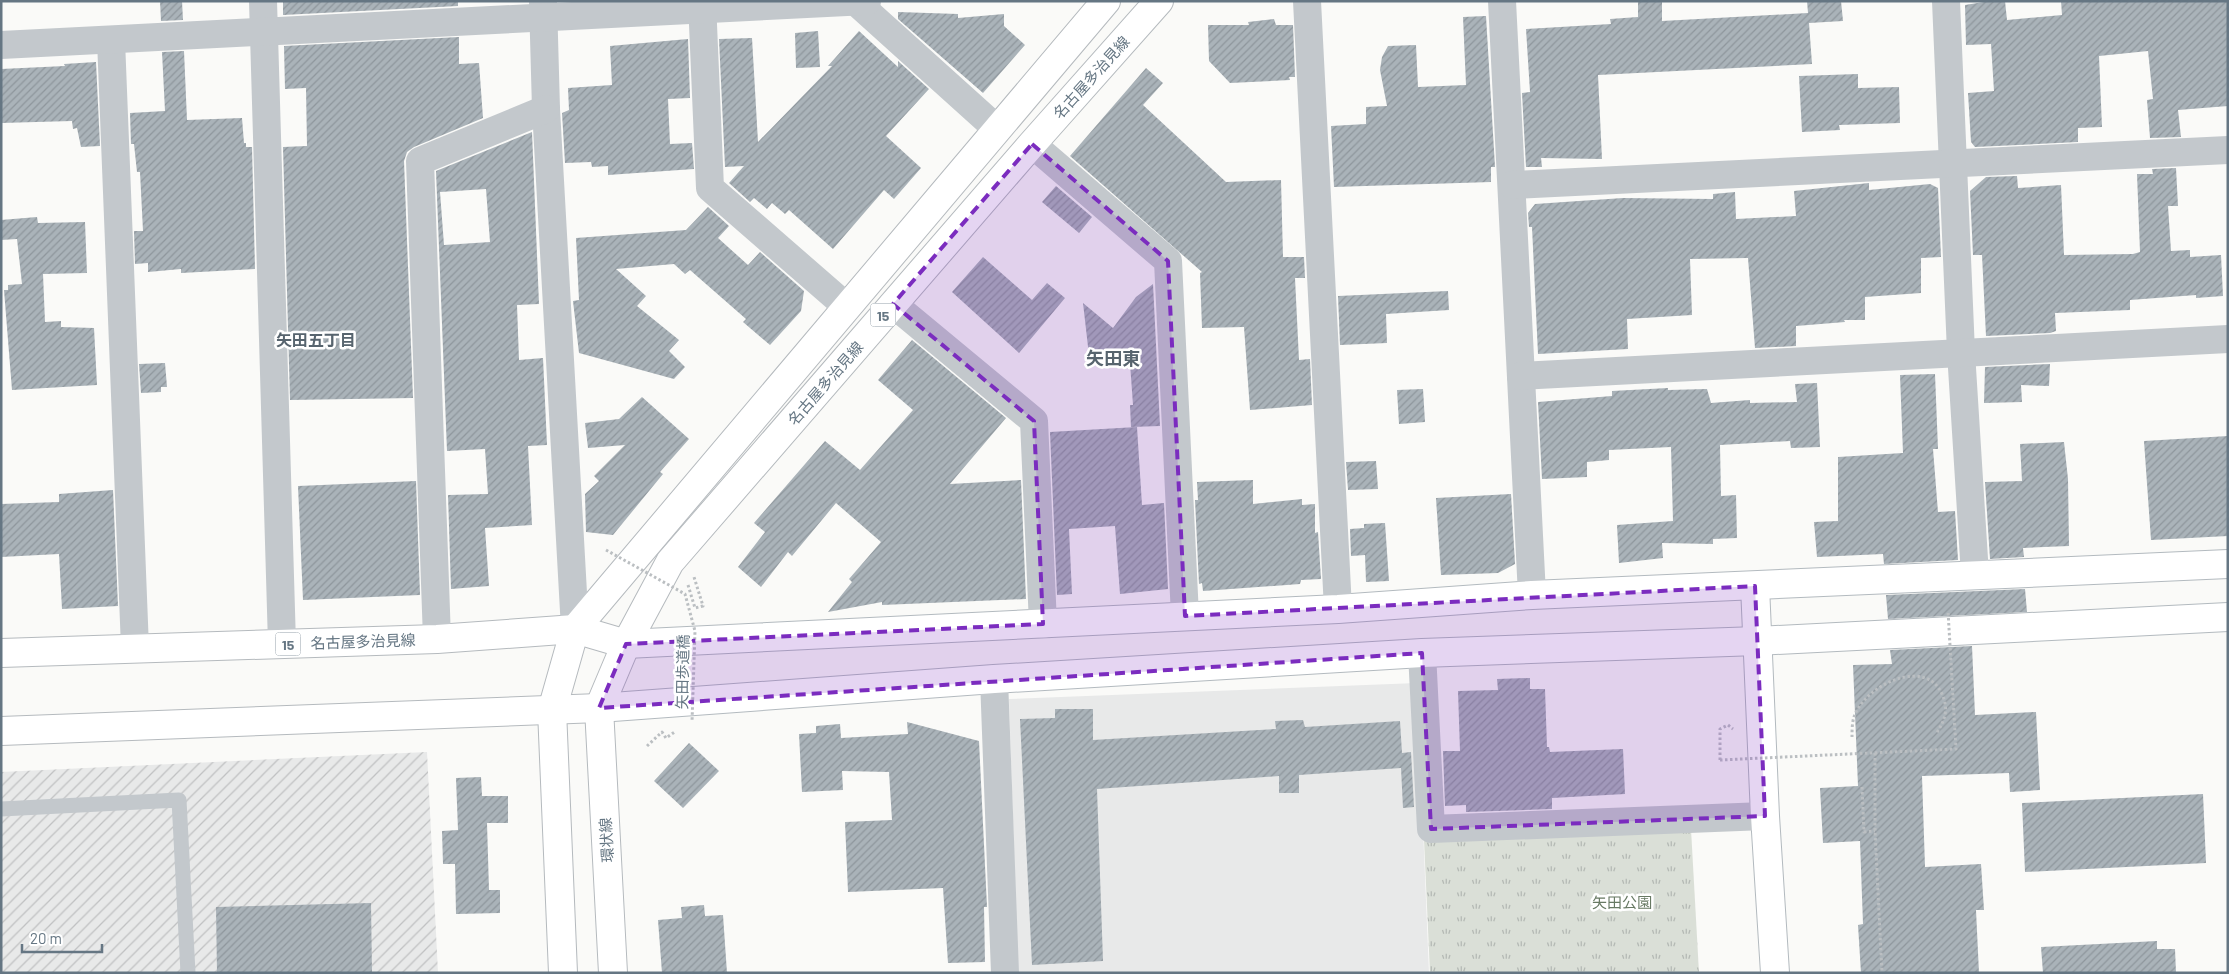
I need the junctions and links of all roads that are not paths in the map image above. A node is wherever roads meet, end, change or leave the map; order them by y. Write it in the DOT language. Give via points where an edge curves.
graph roads {
  1 [pos="263,1"];
  2 [pos="1106,1"];
  3 [pos="1159,1"];
  4 [pos="1306,1"];
  5 [pos="1502,1"];
  6 [pos="1946,1"];
  7 [pos="859,2"];
  8 [pos="702,6"];
  9 [pos="543,10"];
  10 [pos="416,13"];
  11 [pos="264,32"];
  12 [pos="111,40"];
  13 [pos="1,46"];
  14 [pos="546,109"];
  15 [pos="997,129"];
  16 [pos="1032,144"];
  17 [pos="2228,150"];
  18 [pos="1952,163"];
  19 [pos="1512,186"];
  20 [pos="893,304"];
  21 [pos="847,306"];
  22 [pos="2228,339"];
  23 [pos="1961,352"];
  24 [pos="1521,376"];
  25 [pos="2228,564"];
  26 [pos="1974,575"];
  27 [pos="1755,586"];
  28 [pos="1532,595"];
  29 [pos="1338,609"];
  30 [pos="1185,616"];
  31 [pos="2228,617"];
  32 [pos="1043,624"];
  33 [pos="575,629"];
  34 [pos="437,639"];
  35 [pos="1757,641"];
  36 [pos="282,644"];
  37 [pos="626,644"];
  38 [pos="135,648"];
  39 [pos="1,653"];
  40 [pos="1422,653"];
  41 [pos="994,680"];
  42 [pos="599,708"];
  43 [pos="552,710"];
  44 [pos="1,731"];
  45 [pos="1,809"];
  46 [pos="1765,816"];
  47 [pos="188,973"];
  48 [pos="563,973"];
  49 [pos="613,973"];
  50 [pos="1005,973"];
  51 [pos="1775,973"];
  1 -- 11 [label="street"];
  2 -- 15 [label="street, 15"];
  3 -- 16 [label="street, 名古屋多治見線 / 15"];
  4 -- 29 [label="street"];
  5 -- 19 [label="street"];
  6 -- 18 [label="street"];
  7 -- 8 [label="street"];
  7 -- 15 [label="street"];
  8 -- 9 [label="street"];
  8 -- 21 [label="street" via="710,188"];
  9 -- 10 [label="street"];
  9 -- 14 [label="street"];
  10 -- 11 [label="street"];
  11 -- 12 [label="street"];
  11 -- 36 [label="street"];
  12 -- 13 [label="street"];
  12 -- 38 [label="street"];
  14 -- 33 [label="street"];
  14 -- 34 [label="street" via="420,161"];
  15 -- 21 [label="street, 15"];
  16 -- 20 [label="street, 名古屋多治見線 / 15"];
  16 -- 30 [label="street" via="1168,261"];
  17 -- 18 [label="street"];
  18 -- 19 [label="street"];
  18 -- 23 [label="street"];
  19 -- 24 [label="street"];
  20 -- 32 [label="street" via="1034,421"];
  20 -- 37 [label="street, 名古屋多治見線 / 15" via="670,562"];
  21 -- 33 [label="street, 15"];
  22 -- 23 [label="street"];
  23 -- 24 [label="street"];
  23 -- 26 [label="street"];
  24 -- 28 [label="street"];
  25 -- 26 [label="street"];
  26 -- 27 [label="street"];
  27 -- 28 [label="street"];
  27 -- 35 [label="street"];
  28 -- 29 [label="street"];
  29 -- 30 [label="street"];
  30 -- 32 [label="street"];
  31 -- 35 [label="street"];
  32 -- 37 [label="street"];
  33 -- 34 [label="street, 名古屋多治見線 / 15"];
  33 -- 37 [label="street, 15"];
  33 -- 43 [label="street, 15"];
  34 -- 36 [label="street, 名古屋多治見線 / 15"];
  35 -- 40 [label="street"];
  35 -- 46 [label="street"];
  36 -- 38 [label="street, 名古屋多治見線 / 15"];
  37 -- 42 [label="street, 名古屋多治見線 / 15"];
  38 -- 39 [label="street, 名古屋多治見線 / 15"];
  40 -- 41 [label="street"];
  40 -- 46 [label="street" via="1431,829"];
  41 -- 42 [label="street"];
  41 -- 50 [label="street"];
  42 -- 43 [label="street"];
  42 -- 49 [label="street, 環状線"];
  43 -- 44 [label="street"];
  43 -- 48 [label="street"];
  45 -- 47 [label="lane" via="179,800"];
  46 -- 51 [label="street"];
}
